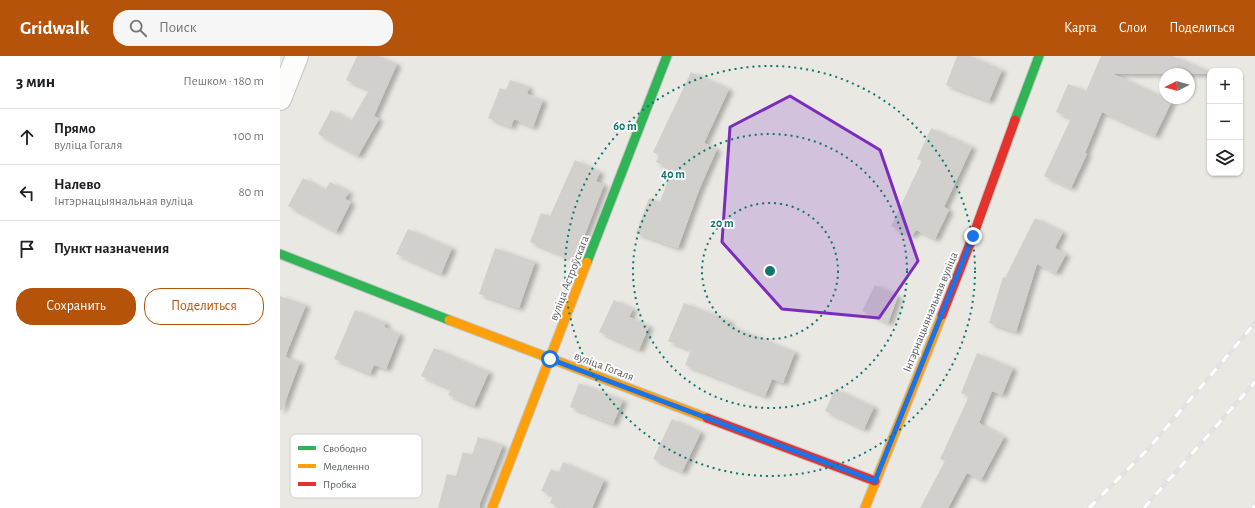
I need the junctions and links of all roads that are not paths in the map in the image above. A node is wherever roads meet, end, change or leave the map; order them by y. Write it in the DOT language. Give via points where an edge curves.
graph roads {
  1 [pos="297,56"];
  2 [pos="667,56"];
  3 [pos="1039,56"];
  4 [pos="280,99"];
  5 [pos="280,254"];
  6 [pos="550,359"];
  7 [pos="875,481"];
  8 [pos="492,508"];
  9 [pos="865,508"];
  1 -- 4 [label="street"];
  2 -- 6 [label="street, вуліца Астроўскага"];
  3 -- 7 [label="street, Інтэрнацыянальная вуліца" via="973,236"];
  5 -- 6 [label="street, вуліца Гогаля"];
  6 -- 7 [label="street, вуліца Гогаля"];
  6 -- 8 [label="street, вуліца Астроўскага"];
  7 -- 9 [label="street, Інтэрнацыянальная вуліца"];
}
